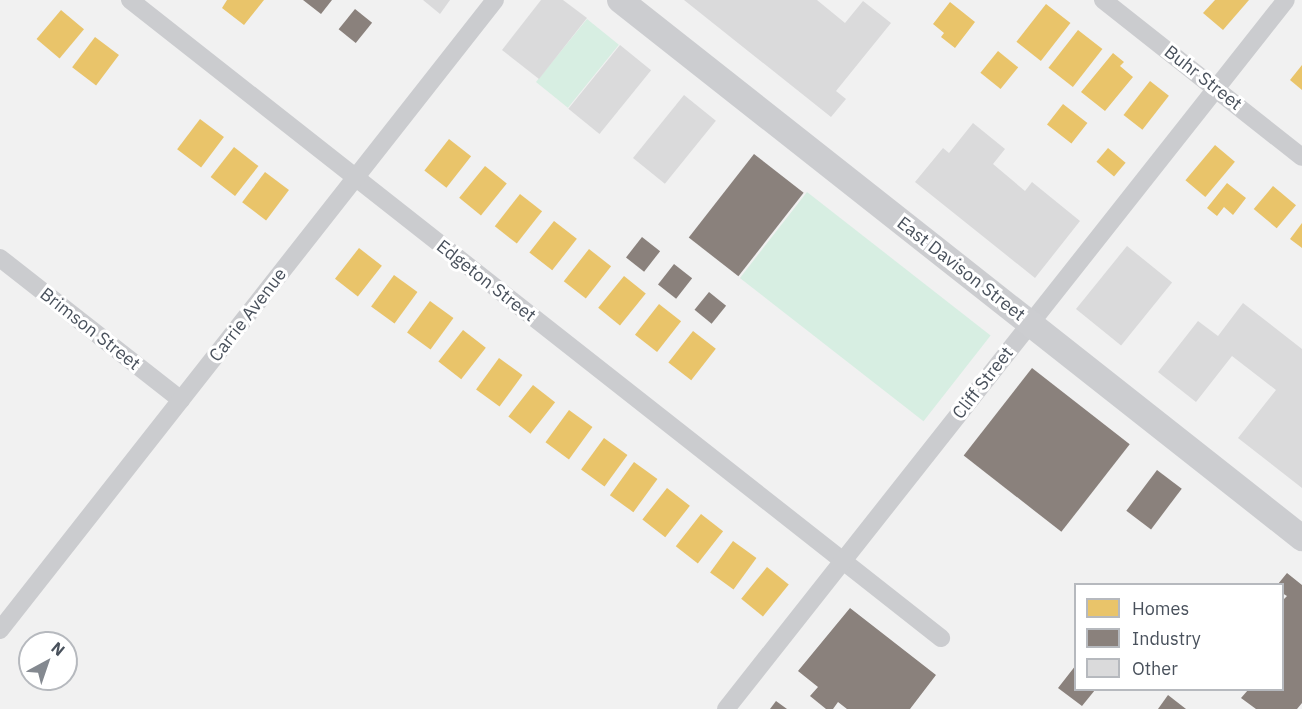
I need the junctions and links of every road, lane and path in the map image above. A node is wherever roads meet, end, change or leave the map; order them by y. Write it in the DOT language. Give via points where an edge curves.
graph roads {
  1 [pos="130,0"];
  2 [pos="495,0"];
  3 [pos="621,0"];
  4 [pos="1103,0"];
  5 [pos="1286,0"];
  6 [pos="1215,89"];
  7 [pos="1302,157"];
  8 [pos="355,178"];
  9 [pos="0,258"];
  10 [pos="1030,323"];
  11 [pos="181,400"];
  12 [pos="1302,538"];
  13 [pos="842,562"];
  14 [pos="0,630"];
  15 [pos="941,638"];
  16 [pos="726,709"];
  1 -- 8 [label="street, Edgeton Street"];
  2 -- 8 [label="street, Carrie Avenue"];
  3 -- 10 [label="main road, East Davison Street"];
  4 -- 6 [label="street, Buhr Street"];
  5 -- 6 [label="street, Cliff Street"];
  6 -- 7 [label="street, Buhr Street"];
  6 -- 10 [label="street, Cliff Street"];
  8 -- 11 [label="street, Carrie Avenue"];
  8 -- 13 [label="street, Edgeton Street"];
  9 -- 11 [label="street, Brimson Street"];
  10 -- 12 [label="main road, East Davison Street"];
  10 -- 13 [label="street, Cliff Street"];
  11 -- 14 [label="street, Carrie Avenue"];
  13 -- 15 [label="street, Edgeton Street"];
  13 -- 16 [label="street, Cliff Street"];
}
